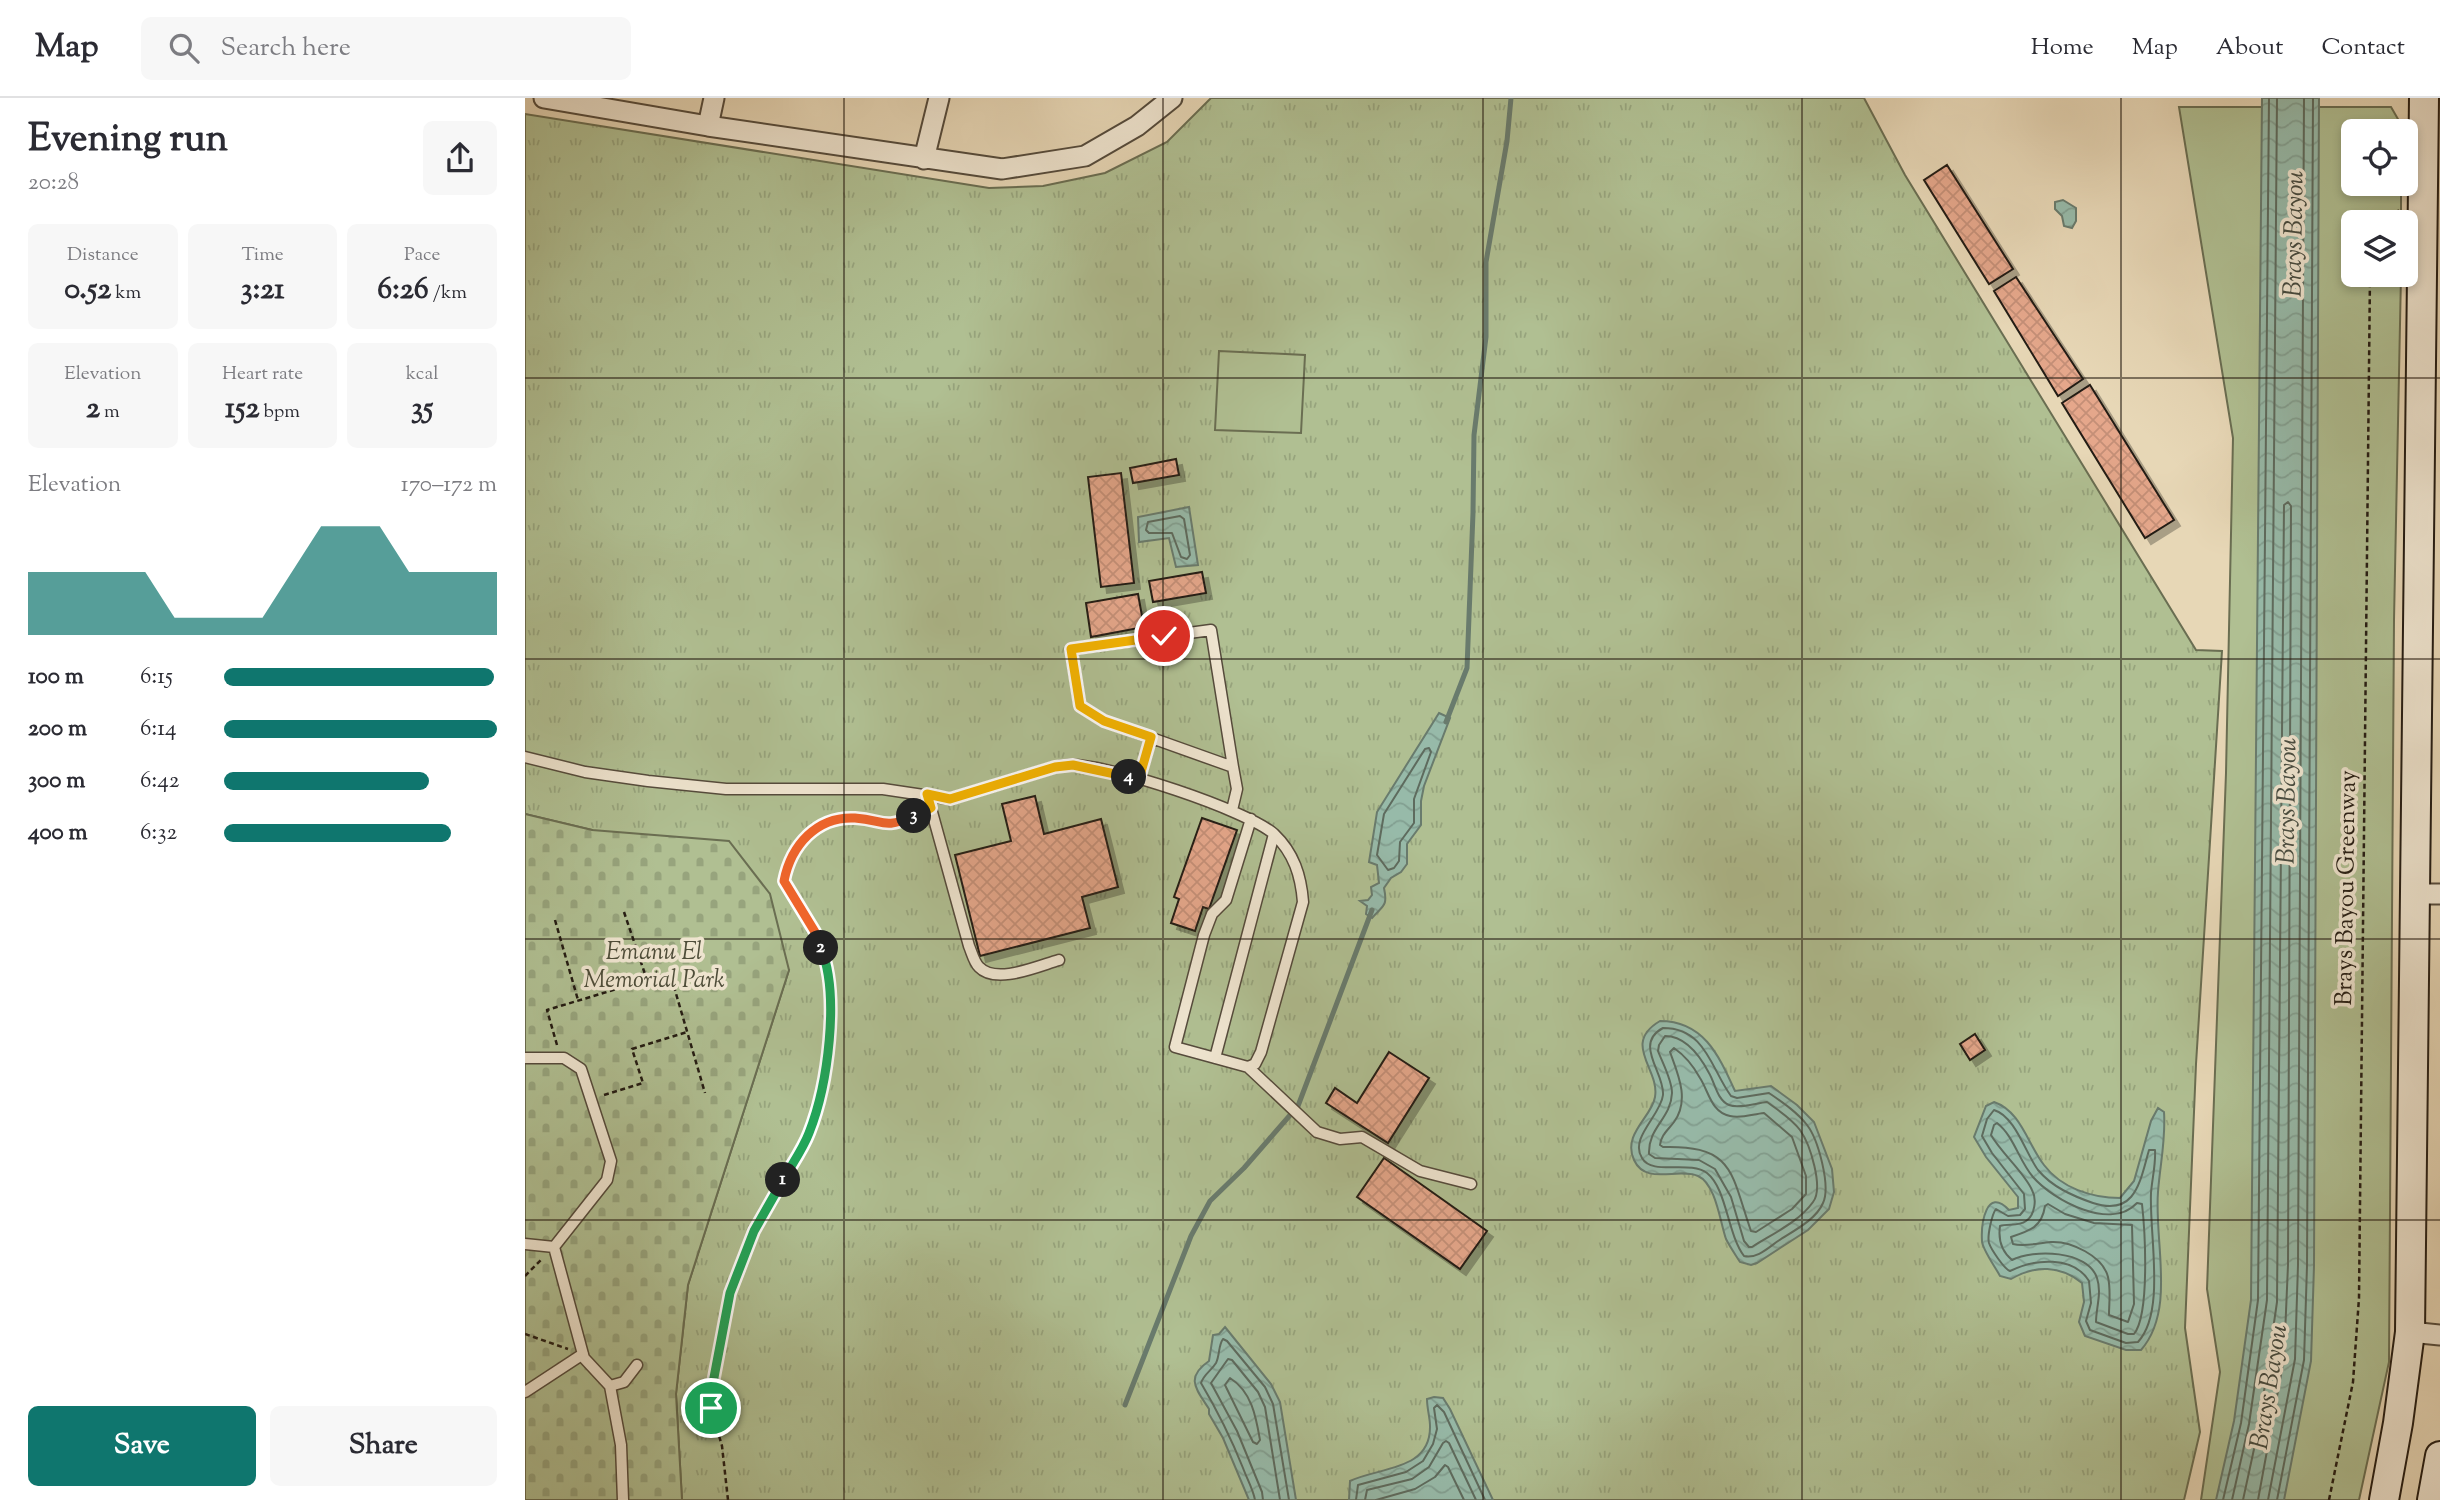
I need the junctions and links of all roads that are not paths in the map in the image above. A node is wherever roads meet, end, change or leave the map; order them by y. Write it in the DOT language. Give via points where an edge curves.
graph roads {
  1 [pos="544,98"];
  2 [pos="714,98"];
  3 [pos="939,98"];
  4 [pos="1172,98"];
  5 [pos="2424,98"];
  6 [pos="2433,98"];
  7 [pos="2440,102"];
  8 [pos="708,126"];
  9 [pos="924,159"];
  10 [pos="2430,533"];
  11 [pos="1151,737"];
  12 [pos="525,757"];
  13 [pos="1233,767"];
  14 [pos="1139,779"];
  15 [pos="927,794"];
  16 [pos="1232,810"];
  17 [pos="1251,819"];
  18 [pos="1274,834"];
  19 [pos="2428,894"];
  20 [pos="1059,960"];
  21 [pos="525,1058"];
  22 [pos="1215,1058"];
  23 [pos="1248,1067"];
  24 [pos="1471,1184"];
  25 [pos="525,1244"];
  26 [pos="554,1247"];
  27 [pos="2410,1332"];
  28 [pos="2440,1335"];
  29 [pos="583,1354"];
  30 [pos="637,1365"];
  31 [pos="610,1386"];
  32 [pos="525,1392"];
  33 [pos="2440,1456"];
  34 [pos="623,1500"];
  35 [pos="2384,1500"];
  36 [pos="2432,1500"];
  1 -- 8 [label="street"];
  2 -- 8 [label="street"];
  3 -- 9 [label="street"];
  4 -- 9 [label="street" via="1137,126 1085,156 1002,169"];
  5 -- 10 [label="main road"];
  6 -- 7 [label="main road"];
  8 -- 9 [label="street"];
  10 -- 19 [label="main road"];
  11 -- 13 [label="lane"];
  11 -- 13 [label="lane" via="1104,721 1080,706 1071,649 1211,630"];
  11 -- 14 [label="lane"];
  12 -- 15 [label="lane" via="585,772 726,789 883,789"];
  13 -- 16 [label="lane" via="1237,789"];
  14 -- 15 [label="lane" via="1073,765 950,799"];
  14 -- 16 [label="lane"];
  15 -- 20 [label="lane" via="977,965 988,974 1002,976"];
  16 -- 17 [label="lane"];
  17 -- 18 [label="lane"];
  17 -- 22 [label="lane" via="1226,900 1212,914 1204,934 1175,1047"];
  18 -- 22 [label="lane"];
  18 -- 23 [label="lane" via="1302,878 1303,902 1261,1052"];
  19 -- 27 [label="main road"];
  21 -- 26 [label="lane" via="561,1058 581,1069 611,1161 607,1180"];
  22 -- 23 [label="lane"];
  23 -- 24 [label="lane" via="1317,1132 1340,1139 1362,1137 1420,1171"];
  25 -- 26 [label="lane"];
  26 -- 29 [label="lane"];
  27 -- 28 [label="street"];
  27 -- 35 [label="main road"];
  29 -- 31 [label="lane"];
  29 -- 32 [label="lane"];
  30 -- 31 [label="lane" via="624,1382"];
  31 -- 34 [label="lane" via="621,1445"];
  33 -- 36 [label="main road"];
}
